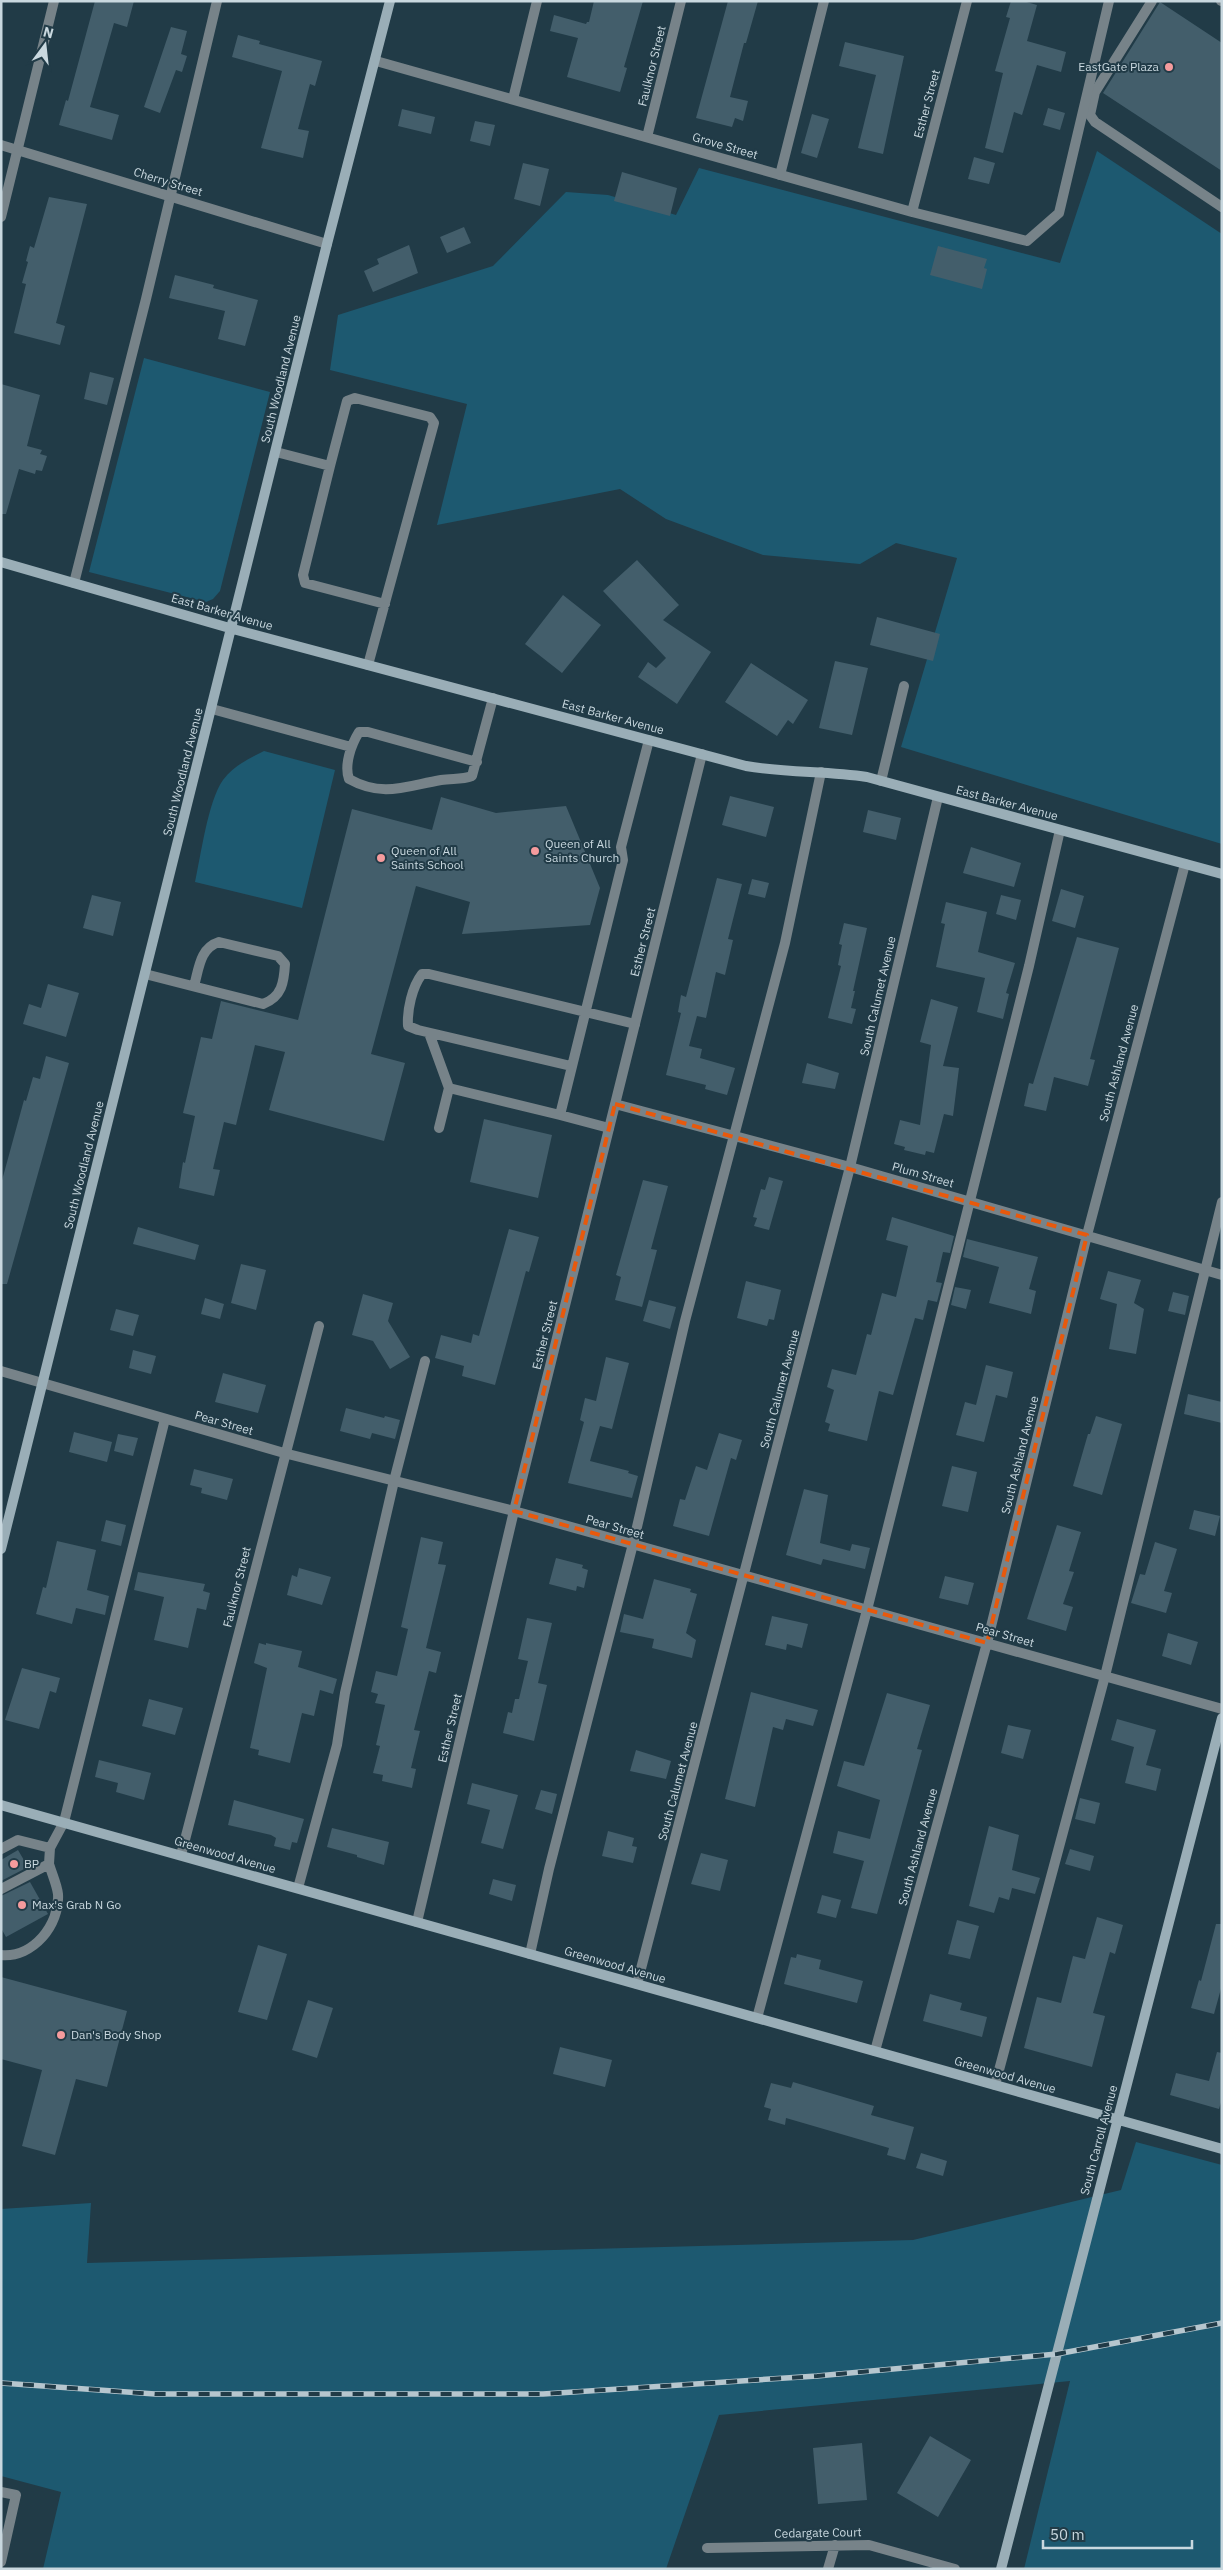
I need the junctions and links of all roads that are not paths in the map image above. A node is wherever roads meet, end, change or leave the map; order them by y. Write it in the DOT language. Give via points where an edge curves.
graph roads {
  1 [pos="54,1"];
  2 [pos="217,1"];
  3 [pos="390,1"];
  4 [pos="537,1"];
  5 [pos="681,1"];
  6 [pos="824,1"];
  7 [pos="966,1"];
  8 [pos="1109,1"];
  9 [pos="1152,1"];
  10 [pos="376,61"];
  11 [pos="513,99"];
  12 [pos="647,137"];
  13 [pos="1,145"];
  14 [pos="18,150"];
  15 [pos="780,175"];
  16 [pos="171,196"];
  17 [pos="1222,206"];
  18 [pos="912,212"];
  19 [pos="1,217"];
  20 [pos="327,244"];
  21 [pos="276,452"];
  22 [pos="330,466"];
  23 [pos="1,562"];
  24 [pos="74,583"];
  25 [pos="385,604"];
  26 [pos="233,628"];
  27 [pos="368,665"];
  28 [pos="904,686"];
  29 [pos="493,698"];
  30 [pos="212,710"];
  31 [pos="649,740"];
  32 [pos="351,747"];
  33 [pos="702,754"];
  34 [pos="477,762"];
  35 [pos="821,772"];
  36 [pos="881,781"];
  37 [pos="938,797"];
  38 [pos="1060,830"];
  39 [pos="1185,864"];
  40 [pos="1222,874"];
  41 [pos="145,974"];
  42 [pos="194,986"];
  43 [pos="584,1012"];
  44 [pos="635,1024"];
  45 [pos="429,1033"];
  46 [pos="571,1066"];
  47 [pos="449,1088"];
  48 [pos="615,1104"];
  49 [pos="560,1115"];
  50 [pos="439,1128"];
  51 [pos="609,1128"];
  52 [pos="736,1136"];
  53 [pos="850,1167"];
  54 [pos="968,1201"];
  55 [pos="1222,1202"];
  56 [pos="1087,1235"];
  57 [pos="1204,1269"];
  58 [pos="1222,1275"];
  59 [pos="319,1326"];
  60 [pos="425,1361"];
  61 [pos="1,1371"];
  62 [pos="42,1383"];
  63 [pos="165,1419"];
  64 [pos="284,1453"];
  65 [pos="394,1481"];
  66 [pos="514,1511"];
  67 [pos="633,1544"];
  68 [pos="1,1549"];
  69 [pos="745,1576"];
  70 [pos="867,1610"];
  71 [pos="987,1643"];
  72 [pos="1105,1676"];
  73 [pos="1222,1709"];
  74 [pos="1222,1718"];
  75 [pos="1,1805"];
  76 [pos="64,1822"];
  77 [pos="50,1848"];
  78 [pos="1,1849"];
  79 [pos="181,1855"];
  80 [pos="49,1864"];
  81 [pos="1,1888"];
  82 [pos="298,1888"];
  83 [pos="417,1922"];
  84 [pos="530,1954"];
  85 [pos="1,1955"];
  86 [pos="638,1984"];
  87 [pos="757,2018"];
  88 [pos="875,2052"];
  89 [pos="995,2085"];
  90 [pos="1117,2120"];
  91 [pos="1222,2149"];
  92 [pos="1,2492"];
  93 [pos="835,2545"];
  94 [pos="707,2548"];
  95 [pos="1,2562"];
  96 [pos="828,2569"];
  97 [pos="955,2569"];
  98 [pos="1001,2569"];
  1 -- 14 [label="street"];
  2 -- 16 [label="street"];
  3 -- 10 [label="street, South Woodland Avenue"];
  4 -- 11 [label="street"];
  5 -- 12 [label="street, Faulknor Street"];
  6 -- 15 [label="street"];
  7 -- 18 [label="street, Esther Street"];
  8 -- 18 [label="street, Grove Street" via="1059,213 1027,241"];
  9 -- 17 [label="street" via="1095,92 1090,115 1095,122"];
  10 -- 11 [label="street, Grove Street"];
  10 -- 20 [label="street, South Woodland Avenue"];
  11 -- 12 [label="street, Grove Street"];
  12 -- 15 [label="street, Grove Street"];
  13 -- 14 [label="street, Cherry Street"];
  14 -- 16 [label="street, Cherry Street"];
  14 -- 19 [label="street"];
  15 -- 18 [label="street, Grove Street"];
  16 -- 20 [label="street, Cherry Street"];
  16 -- 24 [label="street"];
  20 -- 21 [label="street, South Woodland Avenue"];
  21 -- 22 [label="street"];
  21 -- 26 [label="street, South Woodland Avenue"];
  22 -- 25 [label="street" via="303,575 305,583"];
  22 -- 25 [label="street" via="347,401 355,398 430,417 434,423"];
  23 -- 24 [label="street, East Barker Avenue"];
  24 -- 26 [label="street, East Barker Avenue"];
  25 -- 27 [label="street"];
  26 -- 27 [label="street, East Barker Avenue"];
  26 -- 30 [label="street, South Woodland Avenue"];
  27 -- 29 [label="street, East Barker Avenue"];
  28 -- 36 [label="street"];
  29 -- 31 [label="street, East Barker Avenue"];
  29 -- 34 [label="street"];
  30 -- 32 [label="street"];
  30 -- 41 [label="street, South Woodland Avenue"];
  31 -- 33 [label="street, East Barker Avenue"];
  31 -- 43 [label="street" via="621,847 623,860"];
  32 -- 34 [label="street" via="359,732 368,732"];
  32 -- 34 [label="street" via="346,772 349,779 386,791 463,779 472,776"];
  33 -- 35 [label="street, East Barker Avenue" via="782,772"];
  33 -- 44 [label="street, Esther Street"];
  35 -- 36 [label="street, East Barker Avenue"];
  35 -- 52 [label="street" via="785,944"];
  36 -- 37 [label="street, East Barker Avenue"];
  37 -- 38 [label="street, East Barker Avenue"];
  37 -- 53 [label="street, South Calumet Avenue"];
  38 -- 39 [label="street, East Barker Avenue"];
  38 -- 54 [label="street" via="1029,966"];
  39 -- 40 [label="street, East Barker Avenue"];
  39 -- 56 [label="street, South Ashland Avenue"];
  41 -- 42 [label="street"];
  41 -- 62 [label="street, South Woodland Avenue"];
  42 -- 42 [label="street" via="263,1004 272,1001 282,989 285,964 278,956 219,942 210,945 203,954"];
  43 -- 44 [label="street"];
  43 -- 45 [label="street" via="422,974 416,982 408,1026"];
  43 -- 46 [label="street"];
  44 -- 48 [label="street, Esther Street"];
  45 -- 46 [label="street"];
  45 -- 47 [label="street"];
  46 -- 49 [label="street"];
  47 -- 49 [label="street"];
  47 -- 50 [label="street"];
  48 -- 51 [label="street, Esther Street"];
  48 -- 52 [label="street, Plum Street"];
  49 -- 51 [label="street"];
  51 -- 66 [label="street, Esther Street"];
  52 -- 53 [label="street, Plum Street"];
  52 -- 67 [label="street" via="685,1321"];
  53 -- 54 [label="street, Plum Street"];
  53 -- 69 [label="street, South Calumet Avenue"];
  54 -- 56 [label="street, Plum Street"];
  54 -- 70 [label="street"];
  55 -- 57 [label="street"];
  56 -- 57 [label="street, Plum Street"];
  56 -- 71 [label="street, South Ashland Avenue"];
  57 -- 58 [label="street, Plum Street"];
  57 -- 72 [label="street"];
  59 -- 64 [label="street, Faulknor Street"];
  60 -- 65 [label="street"];
  61 -- 62 [label="street, Pear Street"];
  62 -- 63 [label="street, Pear Street"];
  62 -- 68 [label="street, South Woodland Avenue"];
  63 -- 64 [label="street, Pear Street"];
  63 -- 76 [label="street"];
  64 -- 65 [label="street, Pear Street"];
  64 -- 79 [label="street, Faulknor Street"];
  65 -- 66 [label="street, Pear Street"];
  65 -- 82 [label="street" via="345,1693 337,1745"];
  66 -- 67 [label="street, Pear Street"];
  66 -- 83 [label="street, Esther Street"];
  67 -- 69 [label="street, Pear Street"];
  67 -- 84 [label="street"];
  69 -- 70 [label="street, Pear Street"];
  69 -- 86 [label="street, South Calumet Avenue"];
  70 -- 71 [label="street, Pear Street"];
  70 -- 87 [label="street"];
  71 -- 72 [label="street, Pear Street"];
  71 -- 88 [label="street, South Ashland Avenue"];
  72 -- 73 [label="street, Pear Street"];
  72 -- 89 [label="street"];
  74 -- 90 [label="street, South Carroll Avenue"];
  75 -- 76 [label="street, Greenwood Avenue"];
  76 -- 77 [label="street"];
  76 -- 79 [label="street, Greenwood Avenue"];
  77 -- 78 [label="street" via="18,1840"];
  77 -- 80 [label="street"];
  79 -- 82 [label="street, Greenwood Avenue"];
  80 -- 81 [label="street"];
  80 -- 85 [label="street" via="58,1893 52,1926 29,1950 10,1956"];
  82 -- 83 [label="street, Greenwood Avenue"];
  83 -- 84 [label="street, Greenwood Avenue"];
  84 -- 86 [label="street, Greenwood Avenue"];
  86 -- 87 [label="street, Greenwood Avenue"];
  87 -- 88 [label="street, Greenwood Avenue"];
  88 -- 89 [label="street, Greenwood Avenue"];
  89 -- 90 [label="street, Greenwood Avenue"];
  90 -- 91 [label="street, Greenwood Avenue"];
  90 -- 98 [label="street, South Carroll Avenue"];
  92 -- 95 [label="street" via="16,2495"];
  93 -- 94 [label="street, Cedargate Court"];
  93 -- 96 [label="street"];
  93 -- 97 [label="street, Cedargate Court" via="869,2545"];
}
